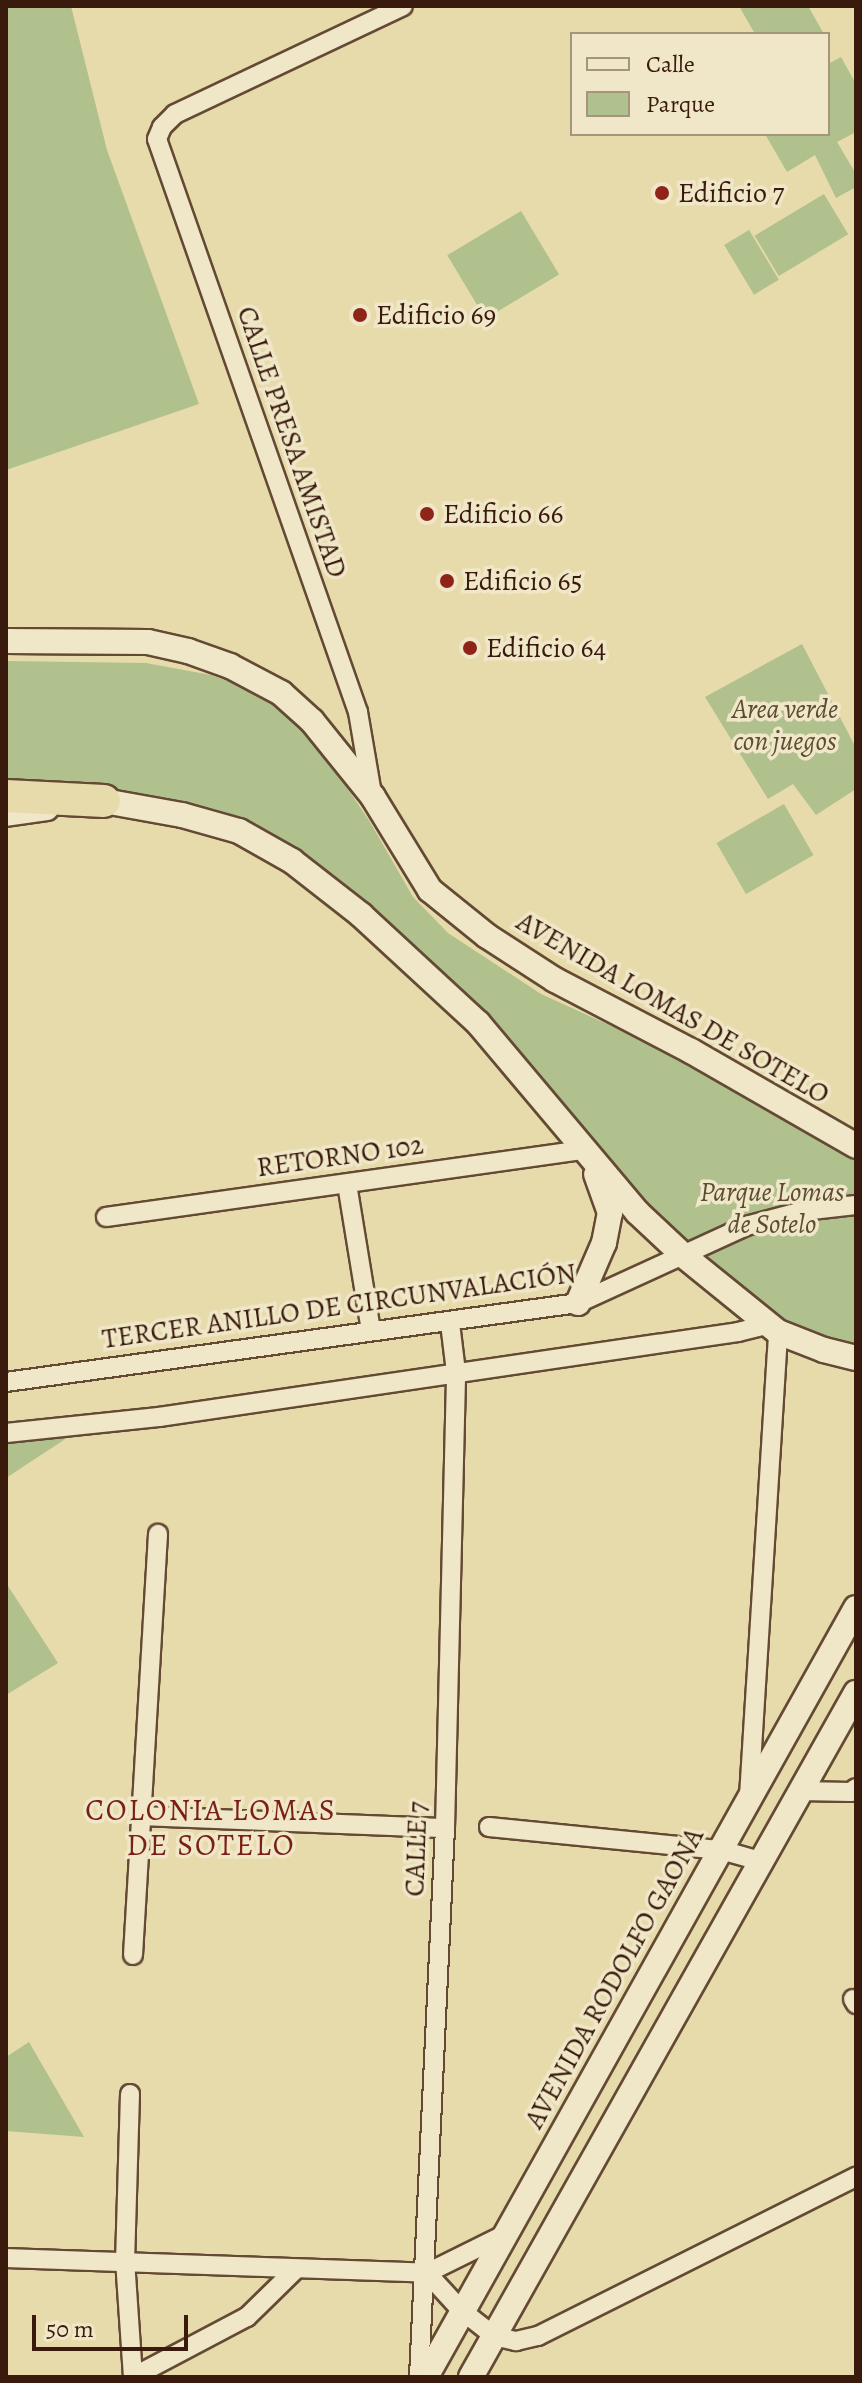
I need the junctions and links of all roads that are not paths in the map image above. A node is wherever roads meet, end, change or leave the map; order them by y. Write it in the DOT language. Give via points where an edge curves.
graph roads {
  1 [pos="403,6"];
  2 [pos="6,641"];
  3 [pos="6,796"];
  4 [pos="373,797"];
  5 [pos="104,801"];
  6 [pos="6,814"];
  7 [pos="856,1146"];
  8 [pos="586,1153"];
  9 [pos="347,1184"];
  10 [pos="856,1205"];
  11 [pos="106,1217"];
  12 [pos="684,1256"];
  13 [pos="578,1303"];
  14 [pos="450,1323"];
  15 [pos="772,1328"];
  16 [pos="371,1331"];
  17 [pos="856,1358"];
  18 [pos="456,1372"];
  19 [pos="6,1382"];
  20 [pos="6,1433"];
  21 [pos="158,1534"];
  22 [pos="856,1608"];
  23 [pos="856,1693"];
  24 [pos="856,1788"];
  25 [pos="800,1791"];
  26 [pos="749,1800"];
  27 [pos="143,1816"];
  28 [pos="489,1827"];
  29 [pos="445,1828"];
  30 [pos="721,1850"];
  31 [pos="760,1861"];
  32 [pos="133,1955"];
  33 [pos="130,2094"];
  34 [pos="856,2177"];
  35 [pos="504,2235"];
  36 [pos="6,2258"];
  37 [pos="125,2260"];
  38 [pos="296,2269"];
  39 [pos="427,2273"];
  40 [pos="461,2310"];
  41 [pos="494,2336"];
  42 [pos="133,2377"];
  43 [pos="419,2377"];
  44 [pos="426,2377"];
  45 [pos="471,2377"];
  1 -- 4 [label="street, CALLE PRESA AMISTAD" via="175,114 157,139 358,712"];
  2 -- 4 [label="main road, AVENIDA LOMAS DE SOTELO" via="148,642 230,666 281,693 312,721"];
  3 -- 5 [label="highway"];
  4 -- 7 [label="main road, AVENIDA LOMAS DE SOTELO" via="430,890 487,936 555,980"];
  5 -- 6 [label="main road"];
  5 -- 8 [label="main road" via="239,831 292,861 361,915 478,1023"];
  8 -- 9 [label="street, RETORNO 102"];
  8 -- 12 [label="main road"];
  8 -- 13 [label="main road" via="610,1213 604,1243"];
  9 -- 11 [label="street, RETORNO 102"];
  9 -- 16 [label="street"];
  10 -- 12 [label="street, TERCER ANILLO DE CIRCUNVALACIÓN" via="803,1211 746,1226"];
  12 -- 13 [label="street, TERCER ANILLO DE CIRCUNVALACIÓN"];
  12 -- 15 [label="main road"];
  13 -- 14 [label="street, TERCER ANILLO DE CIRCUNVALACIÓN"];
  14 -- 16 [label="street, TERCER ANILLO DE CIRCUNVALACIÓN"];
  14 -- 18 [label="street, CALLE 7"];
  15 -- 17 [label="main road"];
  15 -- 18 [label="street"];
  15 -- 26 [label="street"];
  16 -- 19 [label="street, TERCER ANILLO DE CIRCUNVALACIÓN"];
  18 -- 20 [label="street" via="159,1417"];
  18 -- 29 [label="street, CALLE 7"];
  21 -- 27 [label="street"];
  22 -- 26 [label="main road, AVENIDA RODOLFO GAONA"];
  23 -- 25 [label="main road"];
  24 -- 25 [label="street"];
  25 -- 31 [label="main road"];
  26 -- 30 [label="main road, AVENIDA RODOLFO GAONA"];
  27 -- 29 [label="street"];
  27 -- 32 [label="street"];
  28 -- 30 [label="street"];
  29 -- 39 [label="street, CALLE 7"];
  30 -- 31 [label="street"];
  30 -- 35 [label="main road, AVENIDA RODOLFO GAONA"];
  31 -- 41 [label="main road"];
  33 -- 37 [label="street"];
  34 -- 41 [label="street" via="538,2336 516,2341"];
  35 -- 39 [label="street"];
  35 -- 40 [label="main road, AVENIDA RODOLFO GAONA"];
  36 -- 37 [label="street"];
  37 -- 38 [label="street"];
  37 -- 42 [label="street"];
  38 -- 39 [label="street"];
  38 -- 42 [label="street" via="247,2317"];
  39 -- 40 [label="street"];
  39 -- 43 [label="street, CALLE 7"];
  40 -- 41 [label="street"];
  40 -- 44 [label="main road, AVENIDA RODOLFO GAONA"];
  41 -- 45 [label="main road"];
}
